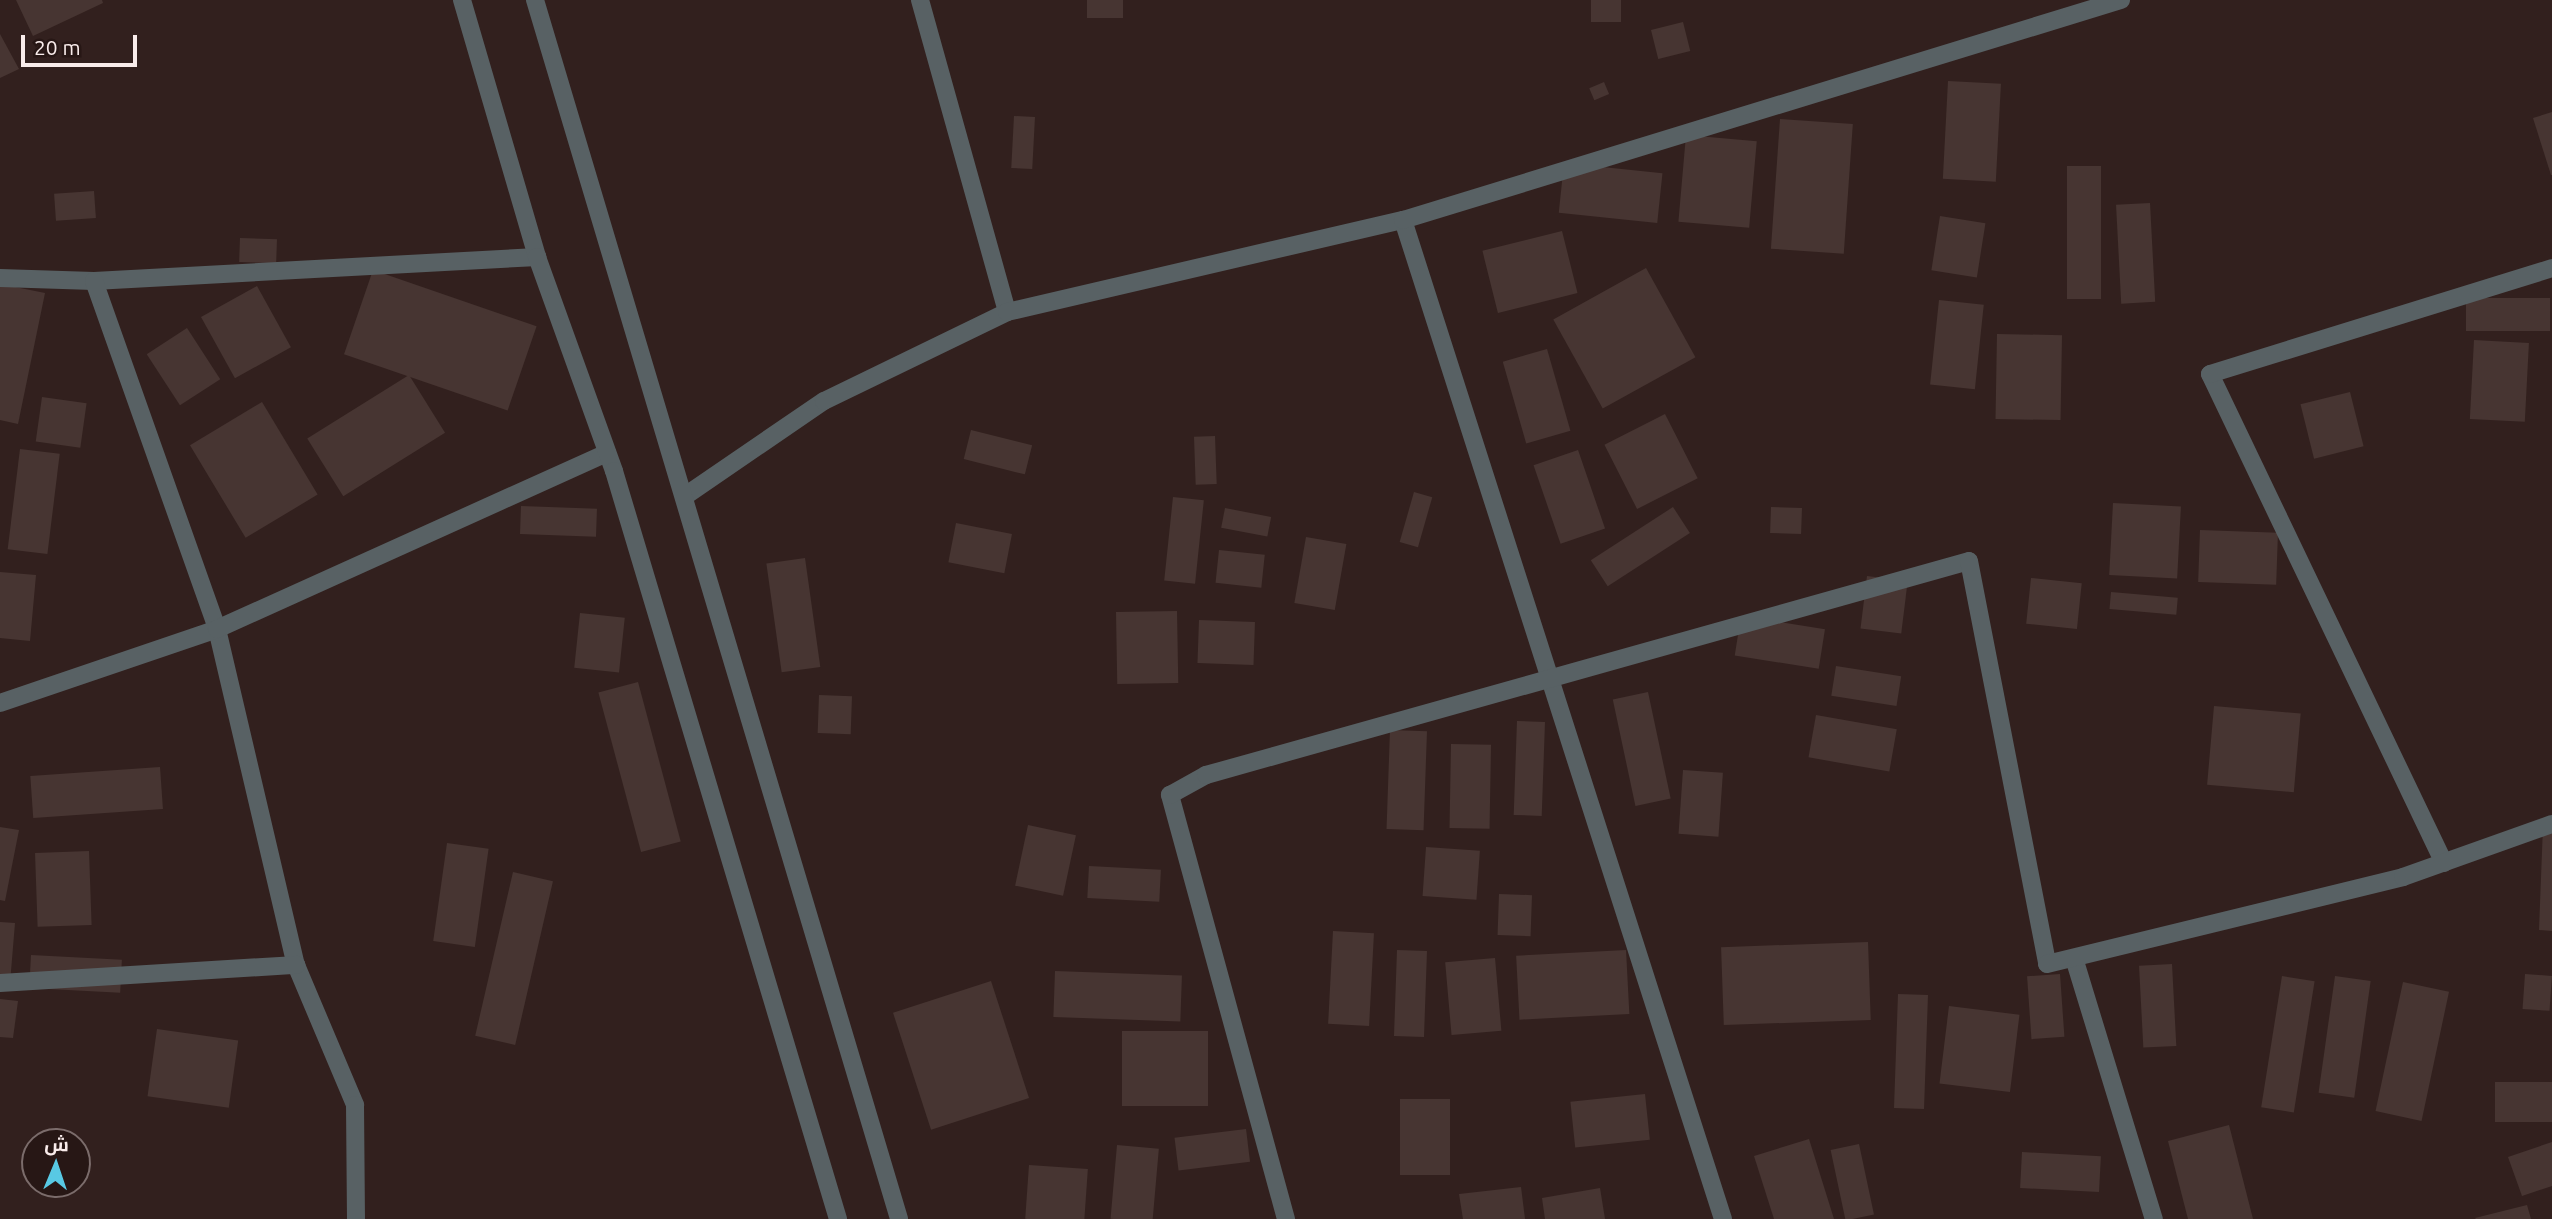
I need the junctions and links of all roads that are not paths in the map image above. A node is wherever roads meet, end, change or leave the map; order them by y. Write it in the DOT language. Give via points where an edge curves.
graph roads {
  1 [pos="462,0"];
  2 [pos="535,0"];
  3 [pos="920,0"];
  4 [pos="2121,0"];
  5 [pos="1403,220"];
  6 [pos="537,257"];
  7 [pos="2552,268"];
  8 [pos="0,278"];
  9 [pos="94,281"];
  10 [pos="1007,312"];
  11 [pos="607,453"];
  12 [pos="685,496"];
  13 [pos="217,629"];
  14 [pos="1547,680"];
  15 [pos="0,703"];
  16 [pos="2552,824"];
  17 [pos="2444,863"];
  18 [pos="2074,958"];
  19 [pos="296,965"];
  20 [pos="0,983"];
  21 [pos="356,1219"];
  22 [pos="838,1219"];
  23 [pos="899,1219"];
  24 [pos="1286,1219"];
  25 [pos="1723,1219"];
  26 [pos="2154,1219"];
  1 -- 6 [label="street"];
  2 -- 12 [label="street"];
  3 -- 10 [label="street"];
  4 -- 5 [label="street"];
  5 -- 10 [label="street"];
  5 -- 14 [label="street"];
  6 -- 9 [label="street"];
  6 -- 11 [label="street"];
  7 -- 17 [label="street" via="2210,374"];
  8 -- 9 [label="street"];
  9 -- 13 [label="street"];
  10 -- 12 [label="street" via="824,401"];
  11 -- 13 [label="street"];
  11 -- 22 [label="street"];
  12 -- 23 [label="street"];
  13 -- 15 [label="street"];
  13 -- 19 [label="street"];
  14 -- 18 [label="street" via="1969,561 2048,964"];
  14 -- 24 [label="street" via="1206,775 1170,795"];
  14 -- 25 [label="street"];
  16 -- 17 [label="street"];
  17 -- 18 [label="street"];
  18 -- 26 [label="street"];
  19 -- 20 [label="street"];
  19 -- 21 [label="street" via="355,1105"];
}
